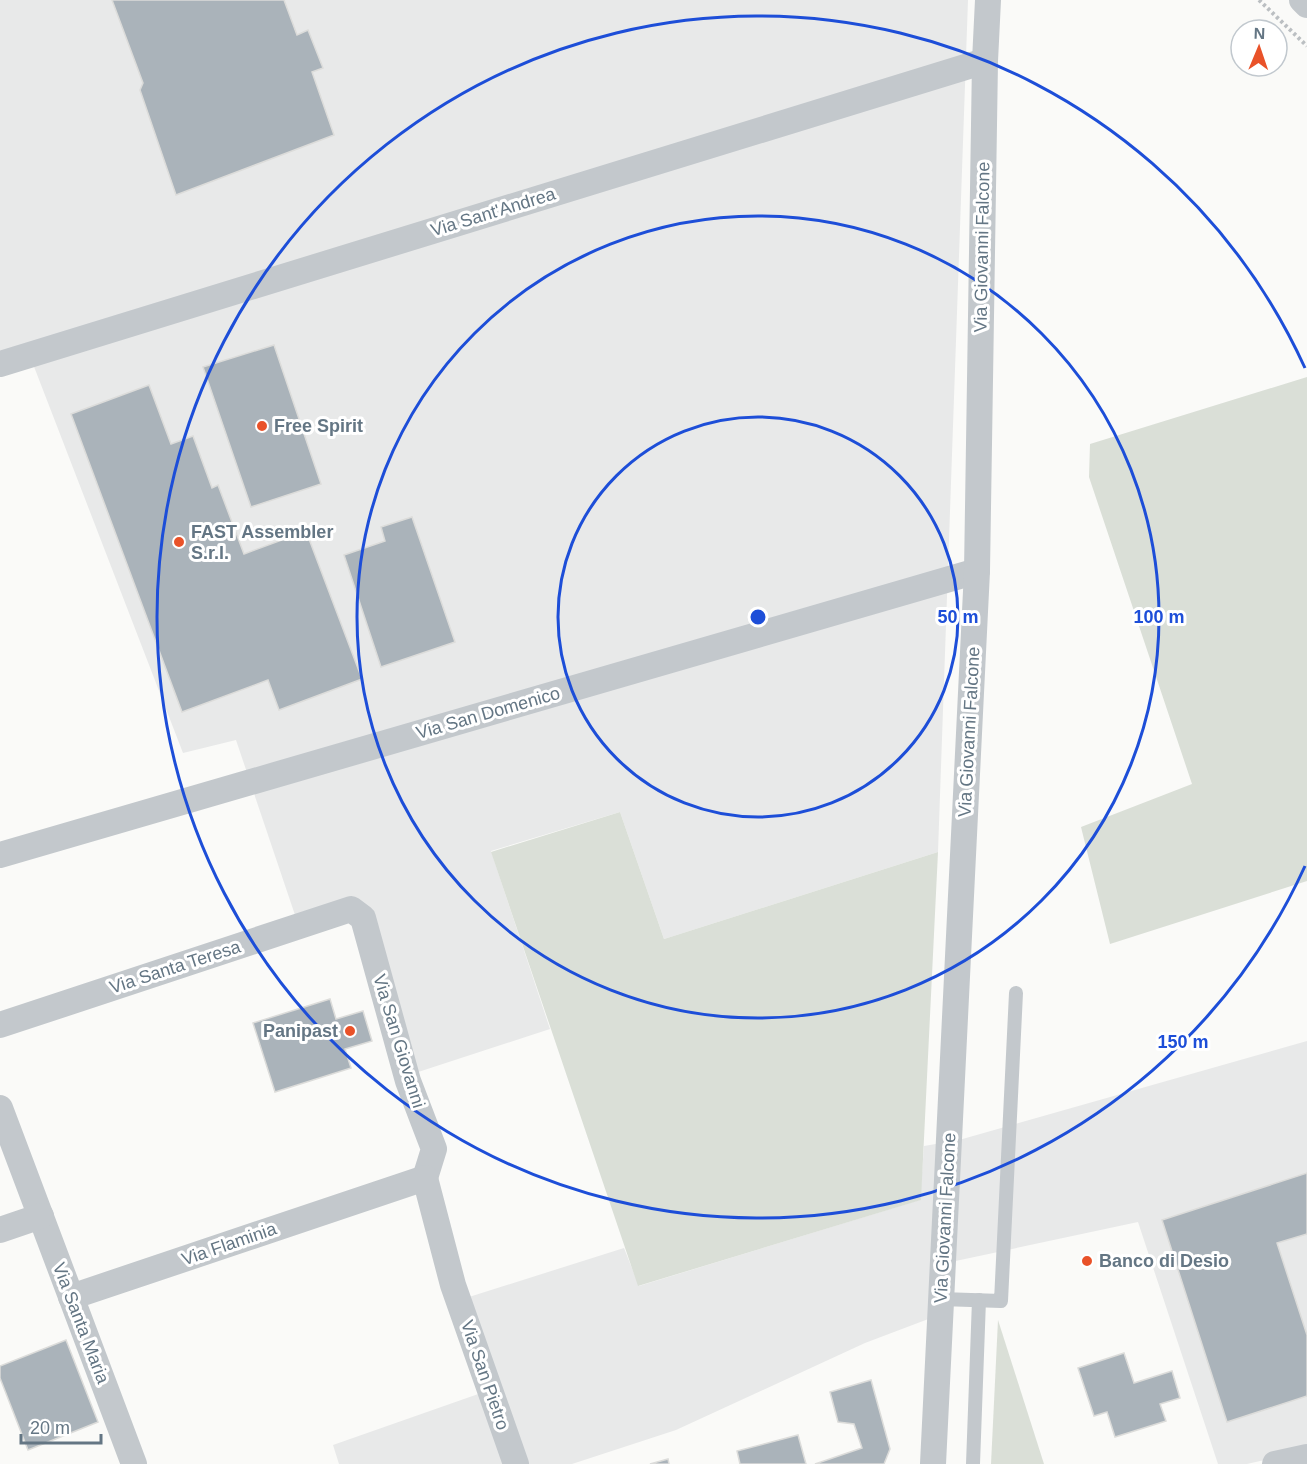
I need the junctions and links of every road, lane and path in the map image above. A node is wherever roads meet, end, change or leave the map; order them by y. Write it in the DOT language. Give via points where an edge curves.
graph roads {
  1 [pos="988,0"];
  2 [pos="1259,0"];
  3 [pos="1302,0"];
  4 [pos="1307,5"];
  5 [pos="1307,46"];
  6 [pos="985,61"];
  7 [pos="0,364"];
  8 [pos="977,571"];
  9 [pos="0,855"];
  10 [pos="351,909"];
  11 [pos="1016,993"];
  12 [pos="0,1025"];
  13 [pos="0,1108"];
  14 [pos="425,1178"];
  15 [pos="41,1216"];
  16 [pos="0,1230"];
  17 [pos="71,1298"];
  18 [pos="941,1299"];
  19 [pos="979,1300"];
  20 [pos="1307,1457"];
  21 [pos="134,1464"];
  22 [pos="516,1464"];
  23 [pos="933,1464"];
  24 [pos="973,1464"];
  25 [pos="1275,1464"];
  1 -- 6 [label="street, Via Giovanni Falcone"];
  2 -- 5 [label="path"];
  3 -- 4 [label="street"];
  6 -- 7 [label="street, Via Sant'Andrea"];
  6 -- 8 [label="street, Via Giovanni Falcone"];
  8 -- 9 [label="street, Via San Domenico"];
  8 -- 18 [label="street, Via Giovanni Falcone"];
  10 -- 12 [label="street, Via Santa Teresa"];
  10 -- 14 [label="street, Via San Giovanni" via="363,918 408,1081 434,1149"];
  11 -- 19 [label="lane" via="1001,1301"];
  13 -- 15 [label="street, Via Santa Maria"];
  14 -- 17 [label="street, Via Flaminia"];
  14 -- 22 [label="street, Via San Pietro" via="453,1285"];
  15 -- 16 [label="street"];
  15 -- 17 [label="street, Via Santa Maria"];
  17 -- 21 [label="street, Via Santa Maria"];
  18 -- 19 [label="lane"];
  18 -- 23 [label="street, Via Giovanni Falcone"];
  19 -- 24 [label="lane"];
  20 -- 25 [label="street"];
}
